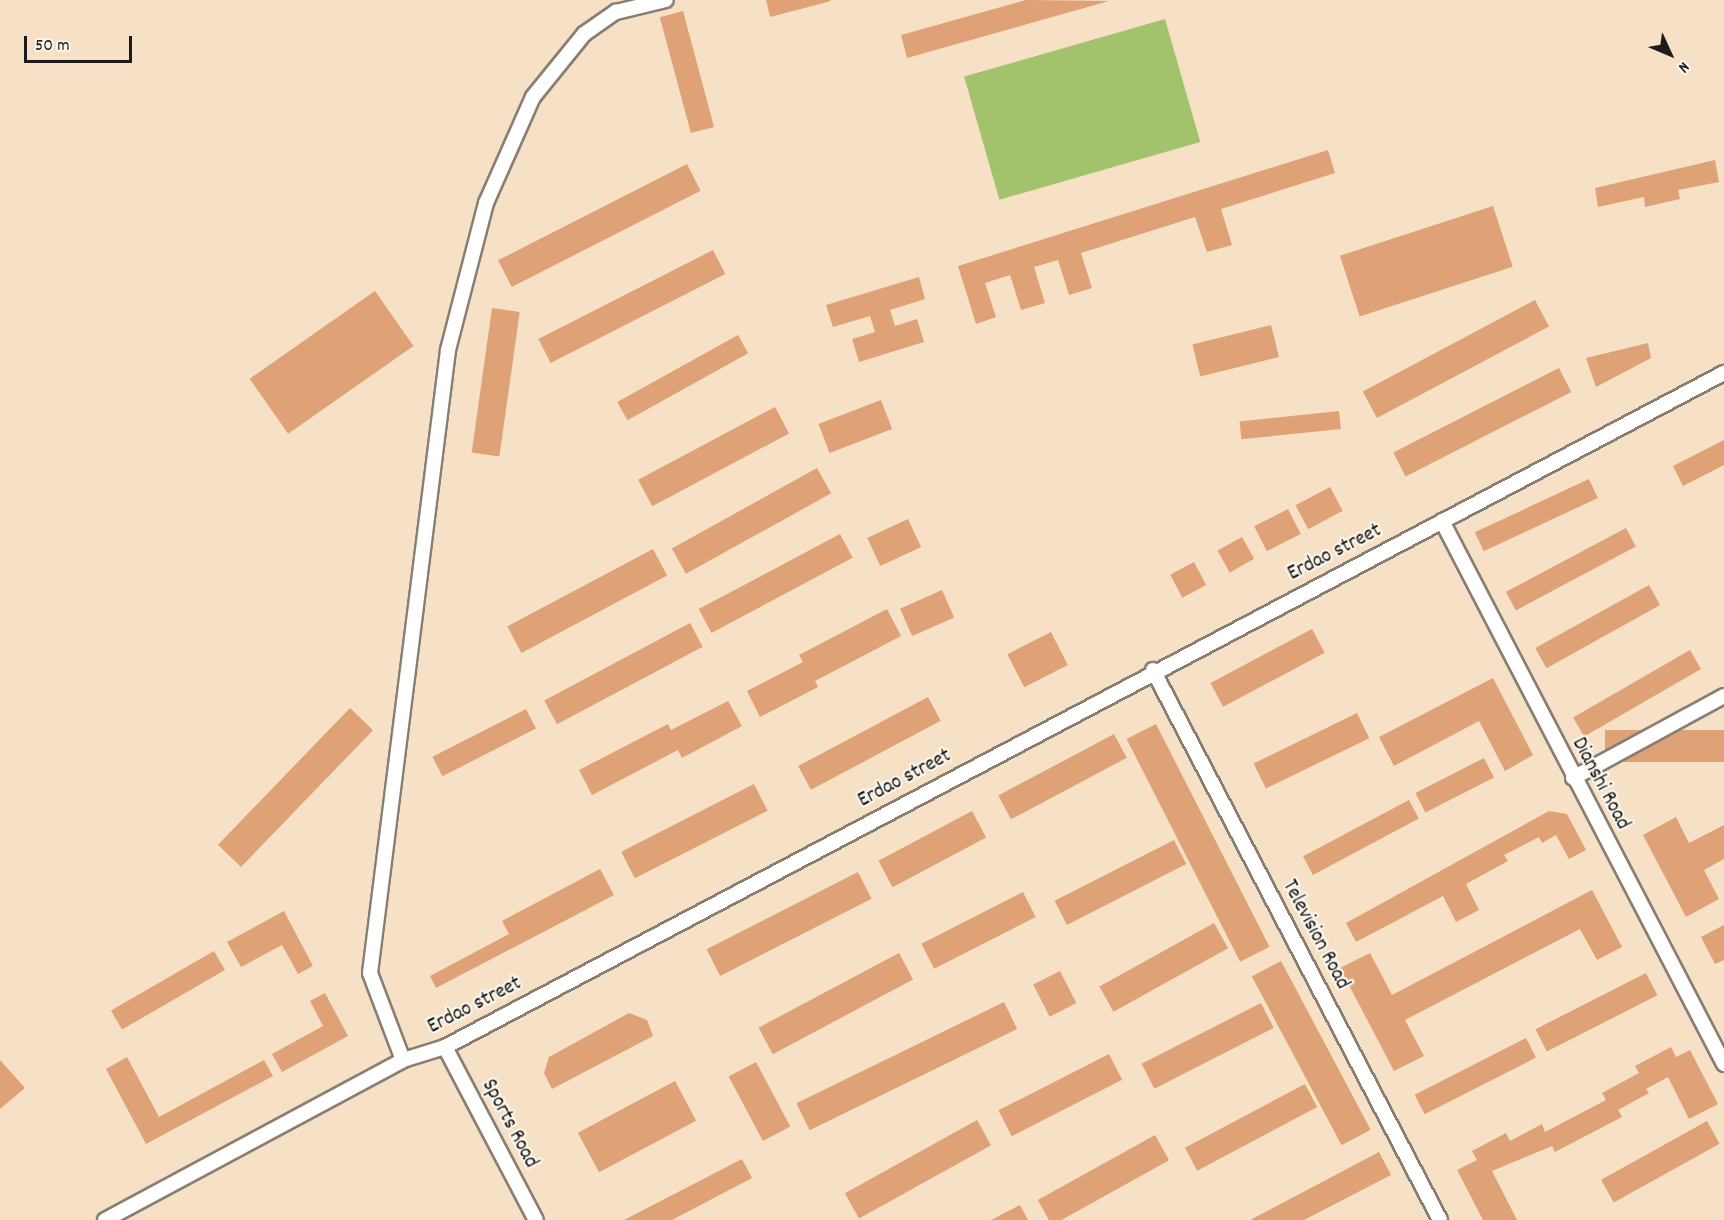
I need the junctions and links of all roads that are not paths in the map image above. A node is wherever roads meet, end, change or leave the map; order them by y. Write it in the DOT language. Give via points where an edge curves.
graph roads {
  1 [pos="666,0"];
  2 [pos="1724,373"];
  3 [pos="1442,521"];
  4 [pos="1154,670"];
  5 [pos="1724,696"];
  6 [pos="1573,778"];
  7 [pos="445,1047"];
  8 [pos="403,1060"];
  9 [pos="1724,1065"];
  10 [pos="105,1220"];
  11 [pos="536,1220"];
  12 [pos="1440,1220"];
  1 -- 8 [label="street" via="616,12 584,34 533,97 486,202 448,350 370,974"];
  2 -- 3 [label="street, Erdao street"];
  3 -- 4 [label="street, Erdao street"];
  3 -- 6 [label="street, Dianshi Road"];
  4 -- 7 [label="street, Erdao street"];
  4 -- 12 [label="street, Television Road"];
  5 -- 6 [label="street"];
  6 -- 9 [label="street, Dianshi Road"];
  7 -- 8 [label="street, Erdao street"];
  7 -- 11 [label="street, Sports Road"];
  8 -- 10 [label="street, Erdao street"];
}
